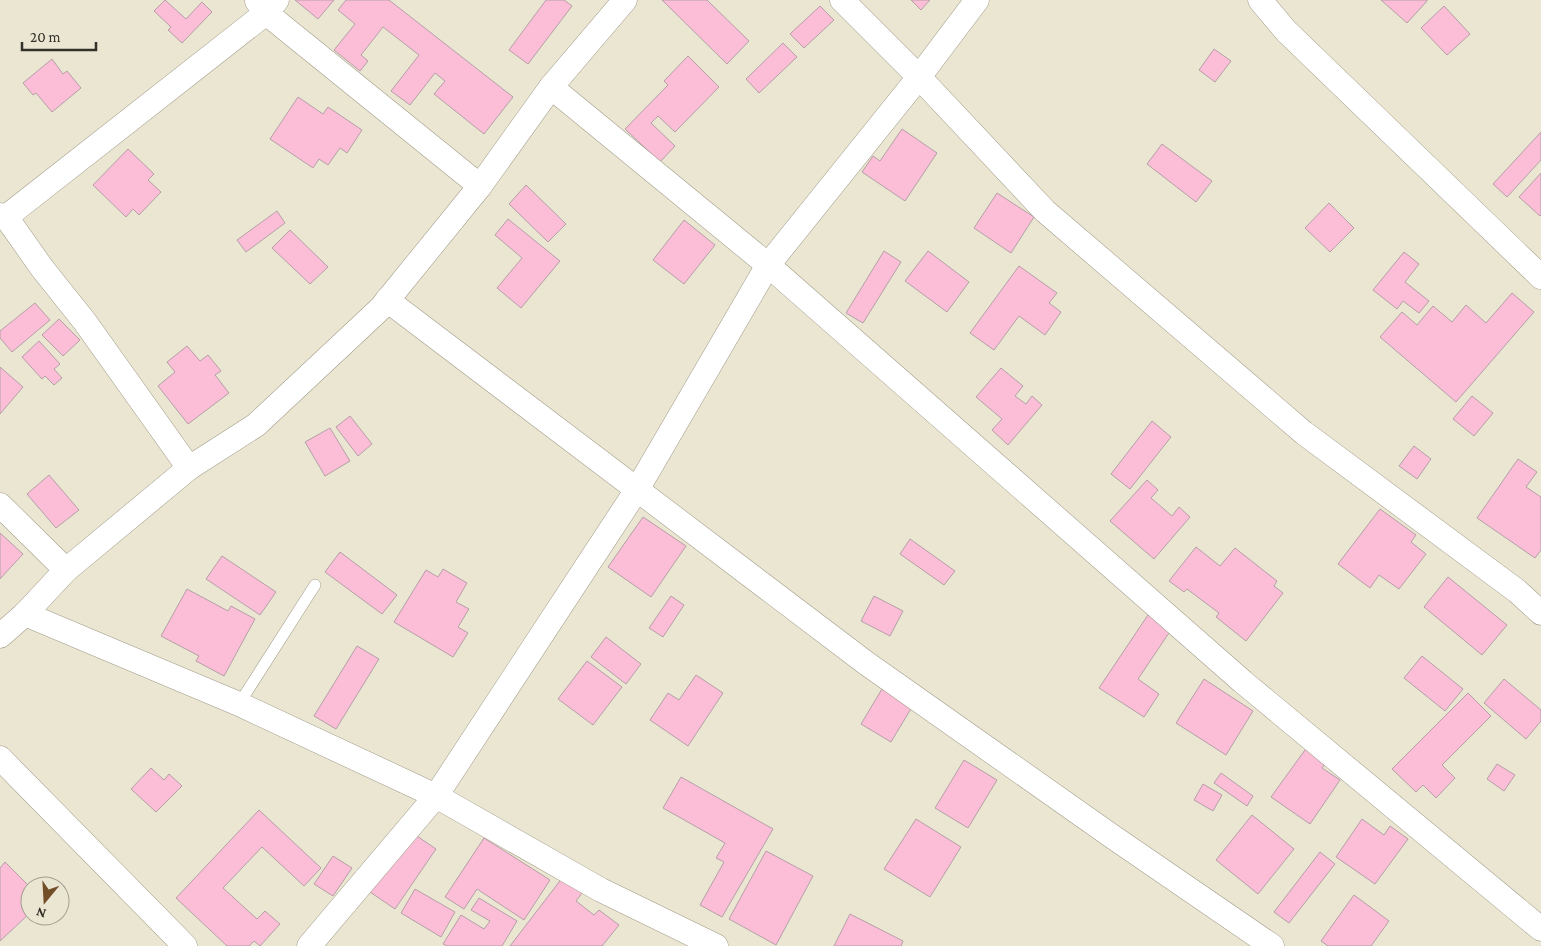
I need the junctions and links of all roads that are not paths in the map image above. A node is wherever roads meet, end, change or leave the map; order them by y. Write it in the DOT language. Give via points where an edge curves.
graph roads {
  1 [pos="625,0"];
  2 [pos="842,0"];
  3 [pos="977,0"];
  4 [pos="1260,0"];
  5 [pos="266,4"];
  6 [pos="919,77"];
  7 [pos="551,87"];
  8 [pos="480,186"];
  9 [pos="3,216"];
  10 [pos="768,265"];
  11 [pos="1541,277"];
  12 [pos="387,300"];
  13 [pos="189,468"];
  14 [pos="638,488"];
  15 [pos="0,505"];
  16 [pos="66,570"];
  17 [pos="315,585"];
  18 [pos="1541,613"];
  19 [pos="25,614"];
  20 [pos="0,636"];
  21 [pos="238,704"];
  22 [pos="0,758"];
  23 [pos="436,796"];
  24 [pos="1541,929"];
  25 [pos="185,946"];
  26 [pos="309,946"];
  27 [pos="716,946"];
  28 [pos="1272,946"];
  1 -- 7 [label="street"];
  2 -- 6 [label="street"];
  3 -- 6 [label="street"];
  4 -- 11 [label="street" via="1286,31"];
  5 -- 8 [label="street"];
  5 -- 9 [label="street"];
  6 -- 10 [label="street"];
  6 -- 18 [label="street" via="1045,211 1304,433 1517,591"];
  7 -- 8 [label="street"];
  7 -- 10 [label="street"];
  8 -- 12 [label="street"];
  9 -- 13 [label="street" via="85,322"];
  10 -- 14 [label="street"];
  10 -- 24 [label="street" via="1243,682"];
  12 -- 13 [label="street" via="256,426"];
  12 -- 14 [label="street"];
  13 -- 16 [label="street"];
  14 -- 23 [label="street"];
  14 -- 28 [label="street" via="866,663"];
  15 -- 16 [label="street"];
  16 -- 19 [label="street"];
  17 -- 21 [label="lane"];
  19 -- 20 [label="street"];
  19 -- 21 [label="street"];
  21 -- 23 [label="street"];
  22 -- 25 [label="street"];
  23 -- 26 [label="street"];
  23 -- 27 [label="street" via="601,890"];
}
